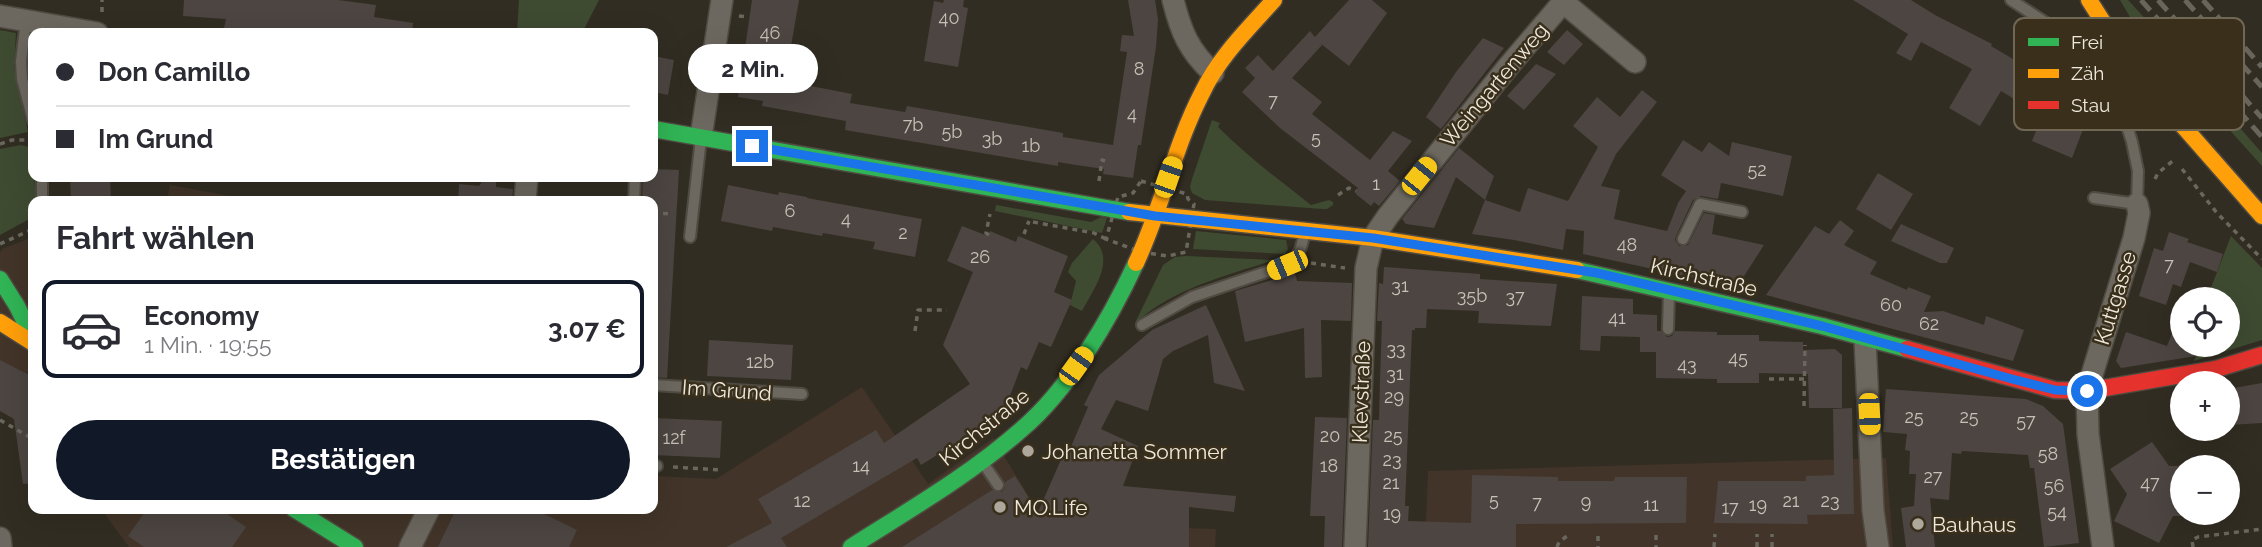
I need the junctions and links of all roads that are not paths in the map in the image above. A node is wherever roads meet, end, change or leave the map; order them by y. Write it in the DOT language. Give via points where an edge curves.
graph roads {
  1 [pos="722,0"];
  2 [pos="1173,0"];
  3 [pos="1274,0"];
  4 [pos="2011,0"];
  5 [pos="2089,0"];
  6 [pos="1564,1"];
  7 [pos="0,16"];
  8 [pos="2039,18"];
  9 [pos="2101,18"];
  10 [pos="26,20"];
  11 [pos="70,28"];
  12 [pos="1634,62"];
  13 [pos="1213,73"];
  14 [pos="28,102"];
  15 [pos="2128,130"];
  16 [pos="2186,130"];
  17 [pos="658,131"];
  18 [pos="701,137"];
  19 [pos="2094,198"];
  20 [pos="2137,204"];
  21 [pos="1742,212"];
  22 [pos="1155,216"];
  23 [pos="2262,216"];
  24 [pos="1304,231"];
  25 [pos="690,237"];
  26 [pos="1373,238"];
  27 [pos="1683,239"];
  28 [pos="0,279"];
  29 [pos="1669,290"];
  30 [pos="0,322"];
  31 [pos="1142,325"];
  32 [pos="1668,329"];
  33 [pos="28,332"];
  34 [pos="28,338"];
  35 [pos="1865,340"];
  36 [pos="2262,355"];
  37 [pos="658,385"];
  38 [pos="2087,391"];
  39 [pos="802,394"];
  40 [pos="981,461"];
  41 [pos="998,485"];
  42 [pos="301,514"];
  43 [pos="426,514"];
  44 [pos="0,538"];
  45 [pos="340,542"];
  46 [pos="1,547"];
  47 [pos="355,547"];
  48 [pos="410,547"];
  49 [pos="851,547"];
  50 [pos="1355,547"];
  51 [pos="1878,547"];
  52 [pos="2103,547"];
  1 -- 18 [label="street"];
  2 -- 13 [label="street" via="1181,31"];
  3 -- 13 [label="street"];
  4 -- 8 [label="lane"];
  5 -- 9 [label="street"];
  6 -- 12 [label="street"];
  6 -- 26 [label="street, Weingartenweg"];
  7 -- 10 [label="street"];
  10 -- 11 [label="street"];
  10 -- 14 [label="lane" via="21,61"];
  13 -- 22 [label="street"];
  15 -- 20 [label="lane" via="2138,171"];
  16 -- 23 [label="street"];
  17 -- 18 [label="street"];
  18 -- 22 [label="street"];
  18 -- 25 [label="lane"];
  19 -- 20 [label="lane"];
  20 -- 38 [label="street, Kuttgasse" via="2134,237"];
  21 -- 27 [label="lane" via="1700,204"];
  22 -- 24 [label="street, Kirchstraße"];
  22 -- 40 [label="street, Kirchstraße" via="1115,307 1088,349 1024,428"];
  24 -- 26 [label="street, Kirchstraße"];
  24 -- 31 [label="lane" via="1296,259 1268,273 1192,297"];
  26 -- 29 [label="street, Kirchstraße" via="1597,273"];
  26 -- 50 [label="street, Klevstraße" via="1366,268"];
  28 -- 33 [label="street"];
  29 -- 32 [label="lane"];
  29 -- 35 [label="street, Kirchstraße"];
  30 -- 34 [label="street"];
  35 -- 38 [label="street, Kirchstraße" via="2055,390"];
  35 -- 51 [label="street"];
  36 -- 38 [label="street, Kirchstraße" via="2216,369"];
  37 -- 39 [label="lane, Im Grund"];
  38 -- 52 [label="street, Kuttgasse"];
  40 -- 41 [label="lane"];
  40 -- 49 [label="street, Kirchstraße"];
  42 -- 45 [label="street"];
  43 -- 48 [label="street"];
  44 -- 46 [label="street"];
  45 -- 47 [label="street"];
}
